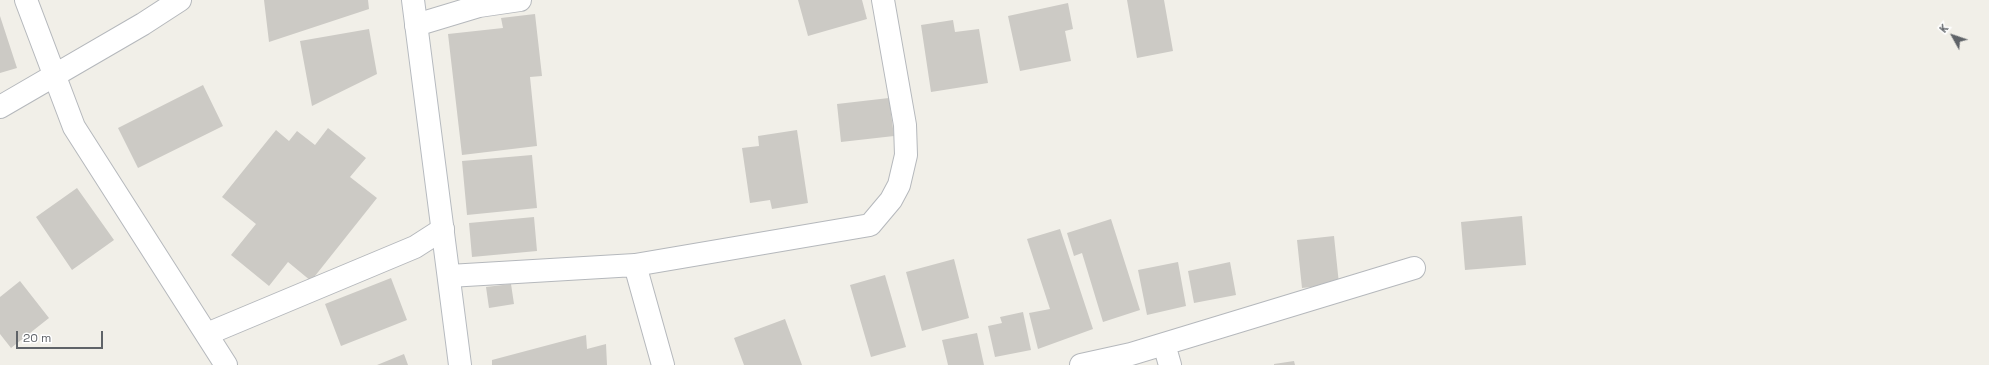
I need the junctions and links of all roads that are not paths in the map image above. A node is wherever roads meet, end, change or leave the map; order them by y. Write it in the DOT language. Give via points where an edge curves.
graph roads {
  1 [pos="26,0"];
  2 [pos="180,0"];
  3 [pos="413,0"];
  4 [pos="520,0"];
  5 [pos="883,0"];
  6 [pos="416,25"];
  7 [pos="54,75"];
  8 [pos="0,107"];
  9 [pos="442,229"];
  10 [pos="635,265"];
  11 [pos="1414,268"];
  12 [pos="449,276"];
  13 [pos="207,334"];
  14 [pos="1164,344"];
  15 [pos="226,365"];
  16 [pos="460,365"];
  17 [pos="663,365"];
  18 [pos="1081,365"];
  19 [pos="1170,365"];
  1 -- 7 [label="street"];
  2 -- 7 [label="street"];
  3 -- 6 [label="street"];
  4 -- 6 [label="street" via="479,6"];
  5 -- 10 [label="street" via="907,140 899,185 870,225"];
  6 -- 9 [label="street"];
  7 -- 8 [label="street"];
  7 -- 13 [label="street" via="74,127"];
  9 -- 12 [label="street"];
  9 -- 13 [label="street" via="415,247"];
  10 -- 12 [label="street"];
  10 -- 17 [label="street"];
  11 -- 14 [label="street"];
  12 -- 16 [label="street"];
  13 -- 15 [label="street"];
  14 -- 18 [label="street"];
  14 -- 19 [label="street"];
}
